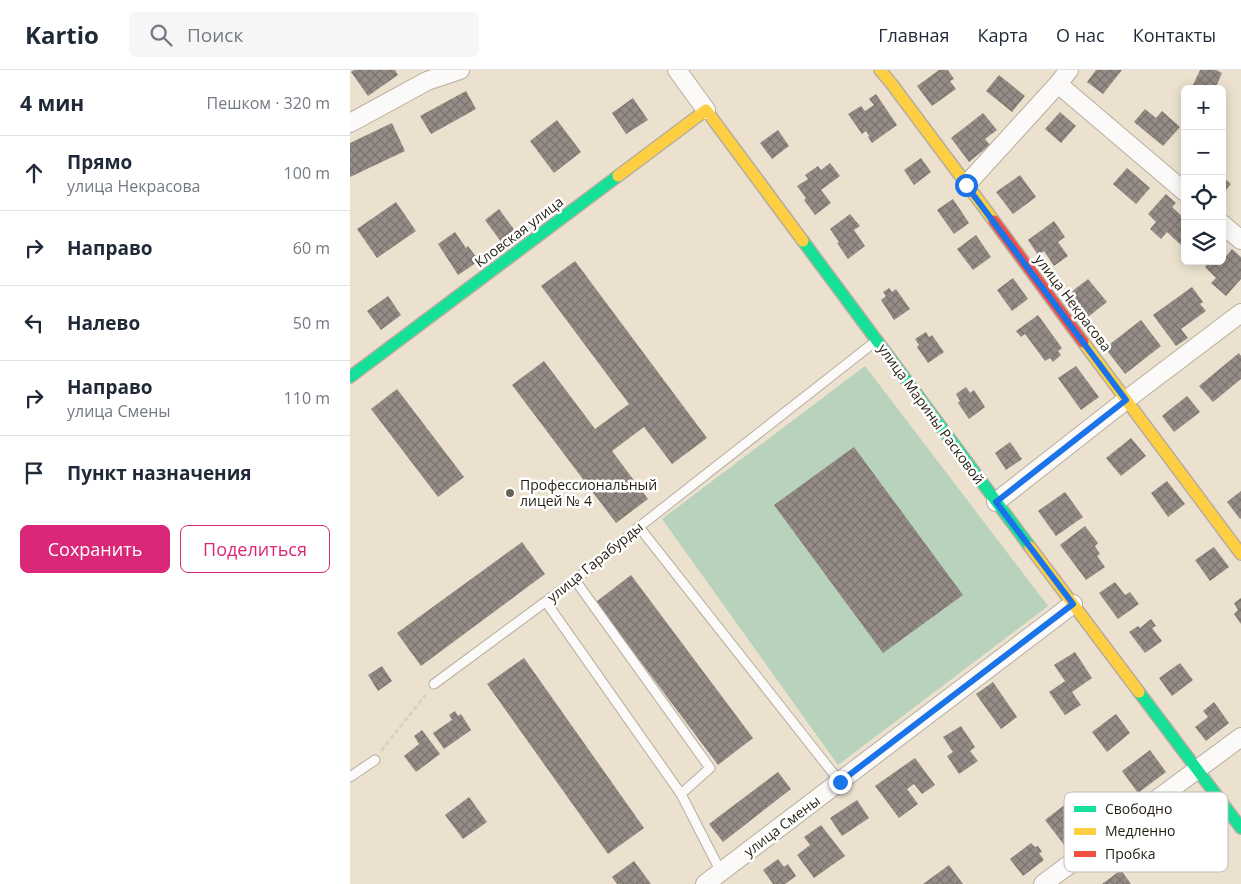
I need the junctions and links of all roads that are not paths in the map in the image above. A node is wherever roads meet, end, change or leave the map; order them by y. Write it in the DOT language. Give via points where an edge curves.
graph roads {
  1 [pos="460,70"];
  2 [pos="677,70"];
  3 [pos="880,70"];
  4 [pos="423,75"];
  5 [pos="1063,77"];
  6 [pos="706,110"];
  7 [pos="350,123"];
  8 [pos="966,185"];
  9 [pos="1181,188"];
  10 [pos="1226,227"];
  11 [pos="1241,240"];
  12 [pos="1241,313"];
  13 [pos="877,340"];
  14 [pos="350,377"];
  15 [pos="1126,400"];
  16 [pos="996,502"];
  17 [pos="639,527"];
  18 [pos="1238,543"];
  19 [pos="575,580"];
  20 [pos="546,602"];
  21 [pos="1073,604"];
  22 [pos="434,684"];
  23 [pos="1241,737"];
  24 [pos="375,760"];
  25 [pos="1198,769"];
  26 [pos="350,776"];
  27 [pos="840,782"];
  28 [pos="1167,792"];
  29 [pos="1215,792"];
  30 [pos="681,794"];
  31 [pos="1228,810"];
  32 [pos="1241,828"];
  33 [pos="1064,868"];
  34 [pos="720,872"];
  35 [pos="705,884"];
  36 [pos="1043,884"];
  1 -- 4 [label="street"];
  2 -- 6 [label="street, улица Марины Расковой"];
  3 -- 8 [label="street, улица Некрасова"];
  4 -- 7 [label="street"];
  5 -- 8 [label="street"];
  5 -- 9 [label="street"];
  6 -- 13 [label="street, улица Марины Расковой"];
  6 -- 14 [label="street, Кловская улица"];
  8 -- 15 [label="street, улица Некрасова"];
  10 -- 11 [label="street"];
  12 -- 15 [label="street"];
  13 -- 16 [label="street, улица Марины Расковой"];
  13 -- 17 [label="lane, улица Гарабурды"];
  15 -- 16 [label="street"];
  15 -- 18 [label="street, улица Некрасова"];
  16 -- 21 [label="street, улица Марины Расковой"];
  17 -- 19 [label="lane, улица Гарабурды"];
  17 -- 27 [label="lane"];
  19 -- 20 [label="lane, улица Гарабурды"];
  19 -- 30 [label="lane" via="710,768"];
  20 -- 22 [label="lane, улица Гарабурды"];
  20 -- 30 [label="lane"];
  21 -- 25 [label="street, улица Марины Расковой"];
  21 -- 27 [label="street, улица Смены"];
  23 -- 25 [label="street"];
  24 -- 26 [label="lane"];
  25 -- 28 [label="street"];
  25 -- 29 [label="street, улица Марины Расковой"];
  27 -- 34 [label="street, улица Смены"];
  30 -- 34 [label="lane"];
  31 -- 32 [label="street, улица Марины Расковой"];
  33 -- 36 [label="street"];
  34 -- 35 [label="street, улица Смены"];
}
